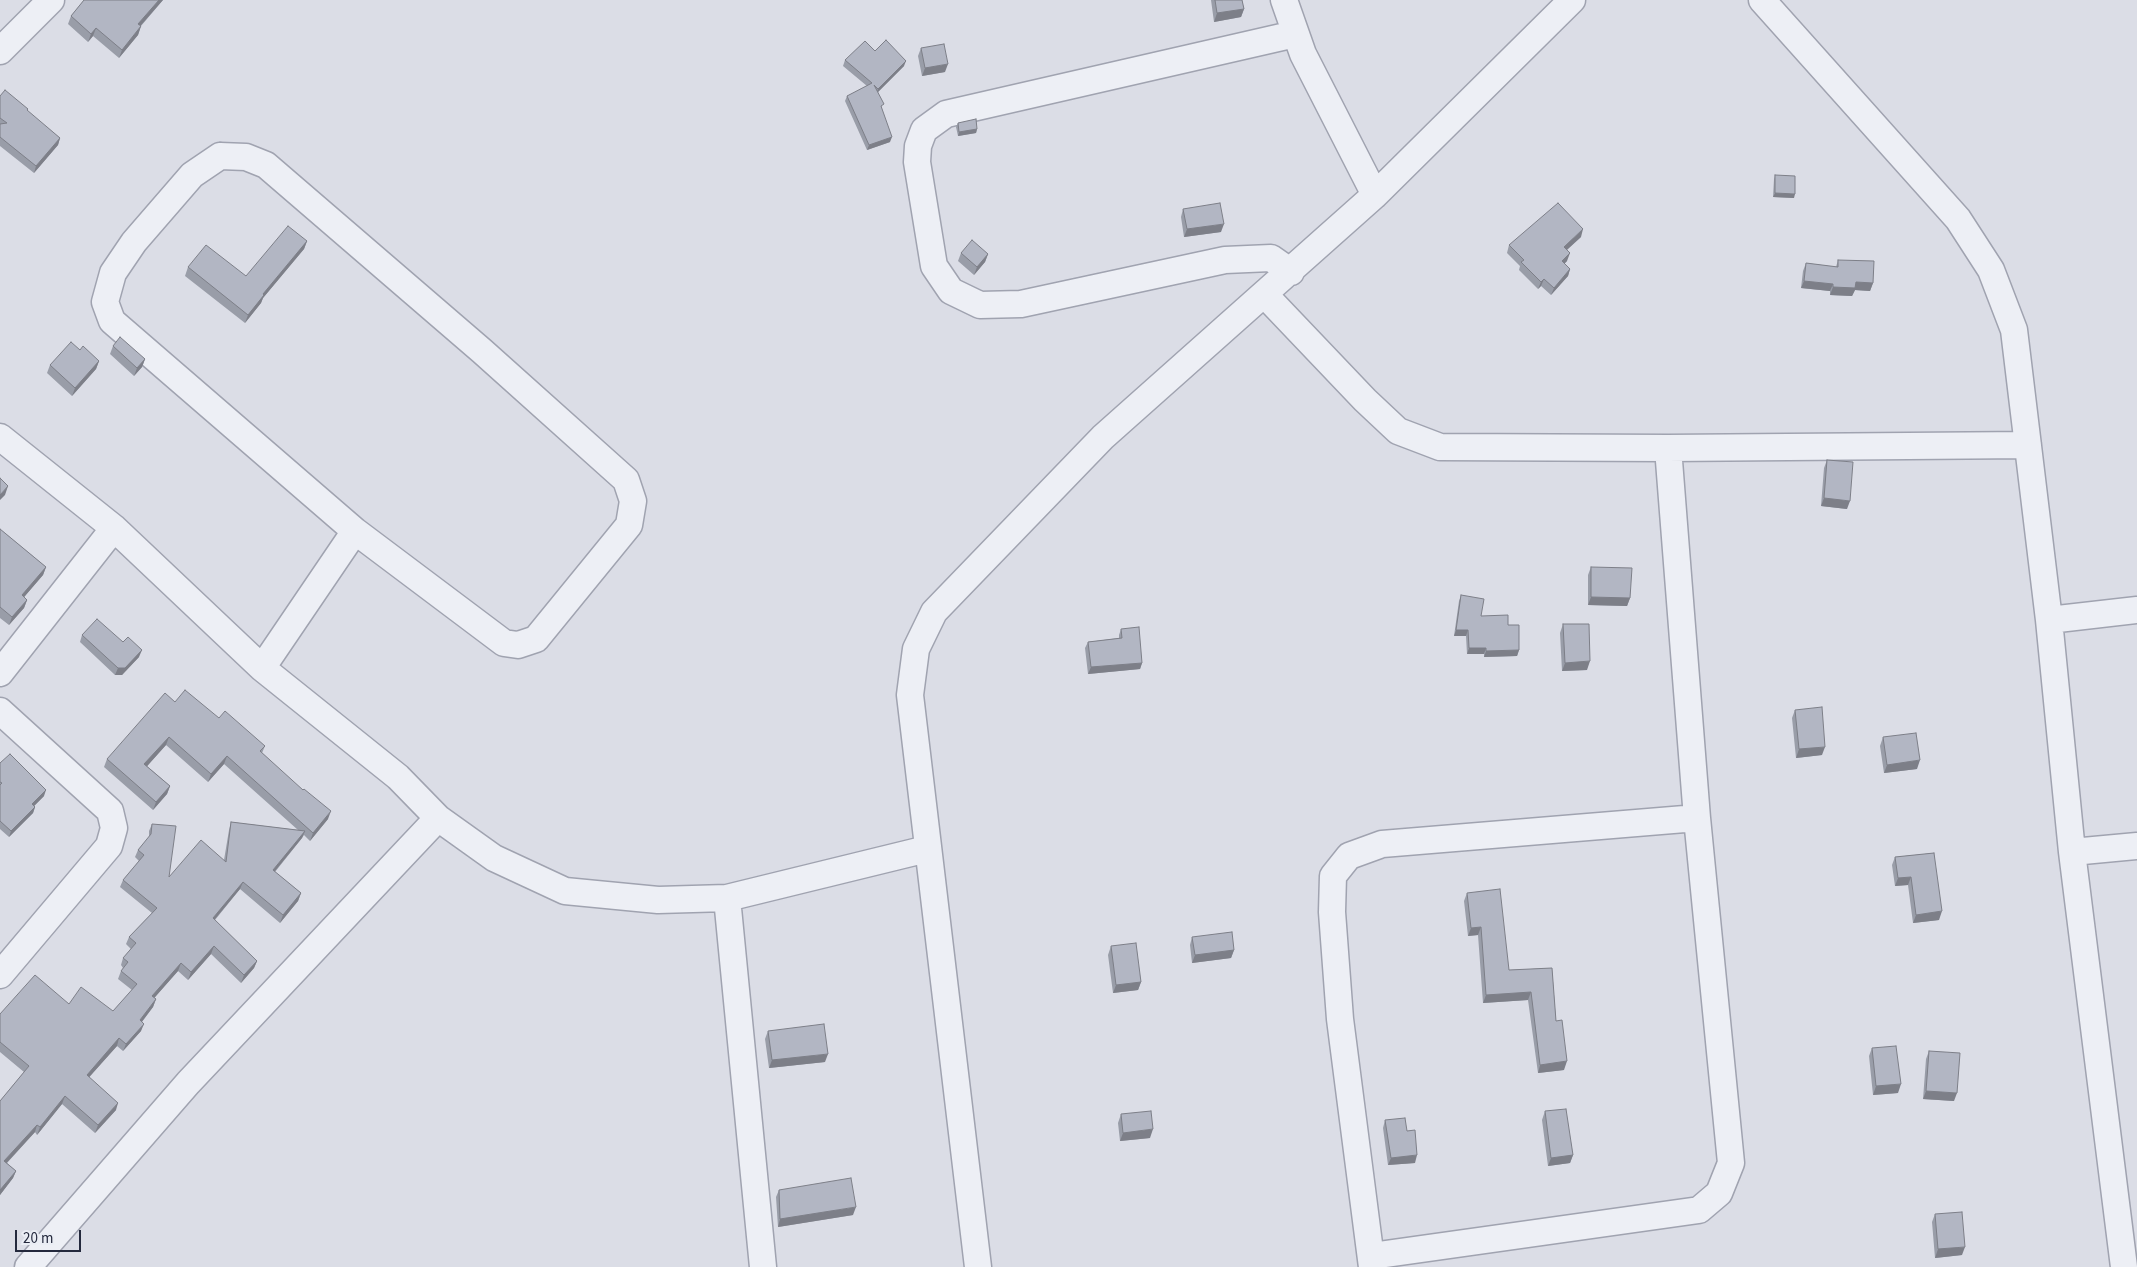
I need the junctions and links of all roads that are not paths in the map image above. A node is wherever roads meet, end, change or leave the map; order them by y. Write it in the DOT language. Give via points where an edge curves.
graph roads {
  1 [pos="51,0"];
  2 [pos="1284,0"];
  3 [pos="1572,0"];
  4 [pos="1762,0"];
  5 [pos="1295,34"];
  6 [pos="0,52"];
  7 [pos="1375,195"];
  8 [pos="1291,272"];
  9 [pos="1264,294"];
  10 [pos="0,437"];
  11 [pos="2028,445"];
  12 [pos="1668,448"];
  13 [pos="114,528"];
  14 [pos="355,531"];
  15 [pos="2137,610"];
  16 [pos="2049,620"];
  17 [pos="262,668"];
  18 [pos="0,673"];
  19 [pos="0,712"];
  20 [pos="438,818"];
  21 [pos="1697,818"];
  22 [pos="2137,846"];
  23 [pos="927,849"];
  24 [pos="2072,852"];
  25 [pos="727,898"];
  26 [pos="0,975"];
  27 [pos="1372,1261"];
  28 [pos="28,1267"];
  29 [pos="763,1267"];
  30 [pos="978,1267"];
  31 [pos="2124,1267"];
  1 -- 6 [label="street"];
  2 -- 5 [label="street"];
  3 -- 7 [label="street"];
  4 -- 11 [label="street" via="1958,219 1991,270 2014,330"];
  5 -- 7 [label="street"];
  5 -- 8 [label="street" via="946,114 924,130 917,162 934,266 951,291 980,305 1021,304 1225,260 1270,258"];
  7 -- 8 [label="street"];
  8 -- 9 [label="street"];
  9 -- 12 [label="street" via="1398,431 1440,447"];
  9 -- 23 [label="street" via="1103,437 934,612 916,650 910,695"];
  10 -- 13 [label="street"];
  11 -- 12 [label="street"];
  11 -- 16 [label="street"];
  12 -- 21 [label="street"];
  13 -- 17 [label="street"];
  13 -- 18 [label="street"];
  14 -- 14 [label="street" via="112,321 104,302 113,273 134,242 192,175 220,156 246,157 266,165 626,480 633,501 629,525 536,639 518,645 504,644"];
  14 -- 17 [label="street"];
  15 -- 16 [label="street"];
  16 -- 24 [label="street"];
  17 -- 20 [label="street" via="398,777"];
  19 -- 26 [label="street" via="110,811 114,828 109,846"];
  20 -- 25 [label="street" via="494,858 565,890 658,900"];
  20 -- 28 [label="street" via="188,1083"];
  21 -- 27 [label="street" via="1731,1163 1719,1193 1699,1210"];
  21 -- 27 [label="street" via="1382,844 1350,856 1333,876 1332,912 1340,1019"];
  22 -- 24 [label="street"];
  23 -- 25 [label="street"];
  23 -- 30 [label="street"];
  24 -- 31 [label="street"];
  25 -- 29 [label="street"];
}
